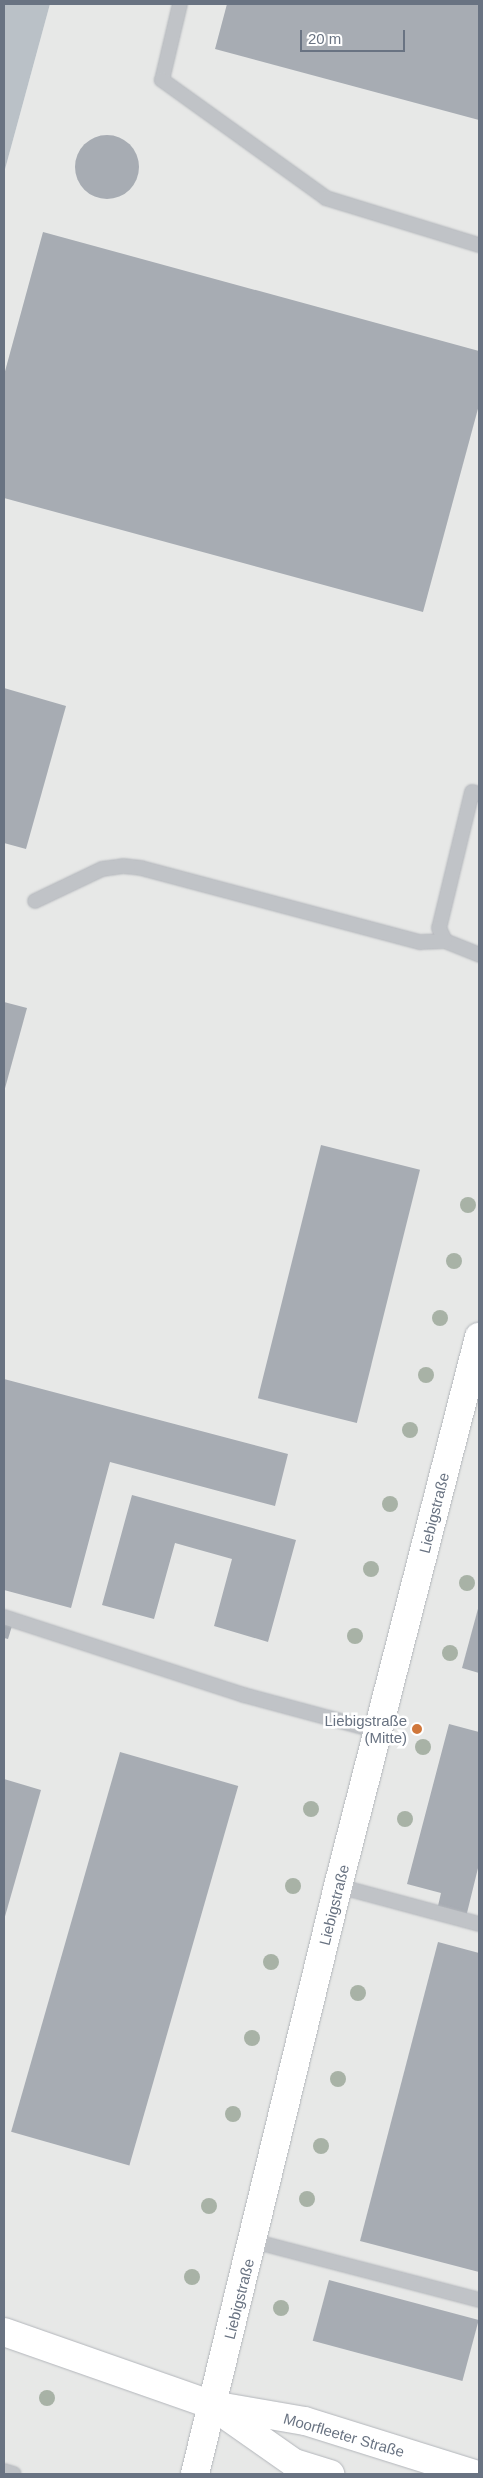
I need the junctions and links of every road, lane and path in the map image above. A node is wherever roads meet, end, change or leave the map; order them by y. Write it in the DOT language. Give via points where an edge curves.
graph roads {
  1 [pos="180,4"];
  2 [pos="479,245"];
  3 [pos="479,794"];
  4 [pos="35,901"];
  5 [pos="445,940"];
  6 [pos="479,955"];
  7 [pos="479,1337"];
  8 [pos="4,1617"];
  9 [pos="377,1731"];
  10 [pos="338,1886"];
  11 [pos="479,1924"];
  12 [pos="253,2240"];
  13 [pos="479,2300"];
  14 [pos="4,2332"];
  15 [pos="212,2405"];
  16 [pos="4,2471"];
  17 [pos="14,2474"];
  18 [pos="195,2474"];
  19 [pos="330,2474"];
  20 [pos="474,2474"];
  1 -- 2 [label="lane" via="162,80 326,198"];
  3 -- 5 [label="lane" via="472,792 439,928"];
  4 -- 5 [label="lane" via="95,872 123,866 141,868 420,942"];
  5 -- 6 [label="lane"];
  7 -- 9 [label="main road, Liebigstraße"];
  8 -- 9 [label="lane" via="244,1695"];
  9 -- 10 [label="main road, Liebigstraße"];
  10 -- 11 [label="lane"];
  10 -- 12 [label="main road, Liebigstraße"];
  12 -- 13 [label="lane"];
  12 -- 15 [label="main road, Liebigstraße"];
  14 -- 15 [label="main road, Moorfleeter Straße"];
  15 -- 18 [label="main road, Liebigstraße"];
  15 -- 19 [label="main road, Moorfleeter Straße" via="294,2463"];
  15 -- 20 [label="main road, Moorfleeter Straße" via="305,2421"];
  16 -- 17 [label="lane"];
}
